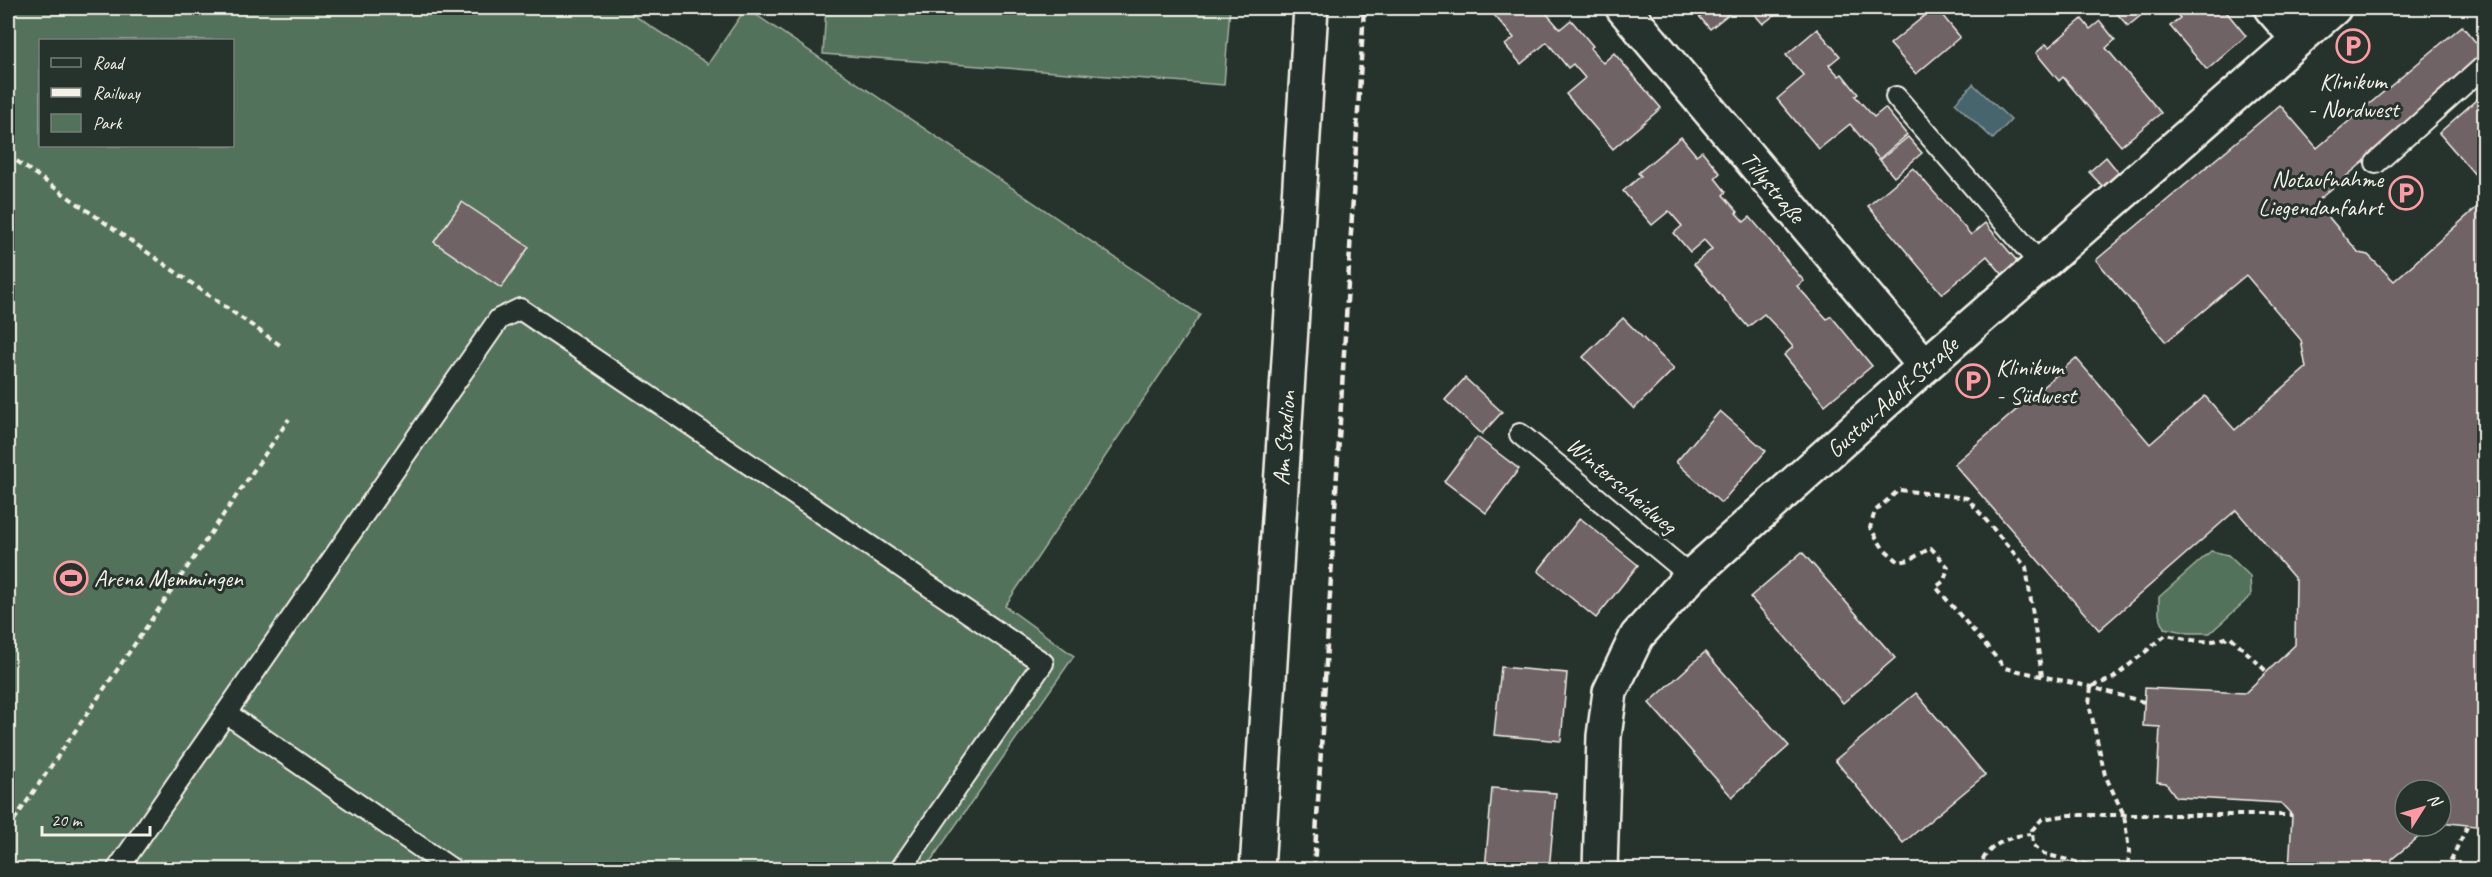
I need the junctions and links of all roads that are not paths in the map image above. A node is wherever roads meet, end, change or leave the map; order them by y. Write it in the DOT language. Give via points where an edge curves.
graph roads {
  1 [pos="1311,8"];
  2 [pos="1623,8"];
  3 [pos="2271,8"];
  4 [pos="2334,8"];
  5 [pos="2298,39"];
  6 [pos="2484,66"];
  7 [pos="1896,97"];
  8 [pos="2376,163"];
  9 [pos="2042,266"];
  10 [pos="1925,366"];
  11 [pos="1520,434"];
  12 [pos="1691,576"];
  13 [pos="226,713"];
  14 [pos="117,870"];
  15 [pos="453,870"];
  16 [pos="900,870"];
  17 [pos="1257,870"];
  18 [pos="1600,870"];
  1 -- 17 [label="street, Am Stadion"];
  2 -- 10 [label="street, Tillystraße"];
  3 -- 5 [label="street"];
  4 -- 5 [label="street, Gustav-Adolf-Straße"];
  5 -- 9 [label="street, Gustav-Adolf-Straße"];
  6 -- 8 [label="lane"];
  7 -- 9 [label="lane"];
  9 -- 10 [label="street, Gustav-Adolf-Straße"];
  10 -- 12 [label="street, Gustav-Adolf-Straße"];
  11 -- 12 [label="lane, Winterscheidweg"];
  12 -- 18 [label="street, Gustav-Adolf-Straße" via="1637,636 1610,692 1604,736"];
  13 -- 14 [label="lane"];
  13 -- 15 [label="lane"];
  13 -- 16 [label="lane" via="499,319 520,309 1043,663"];
}
